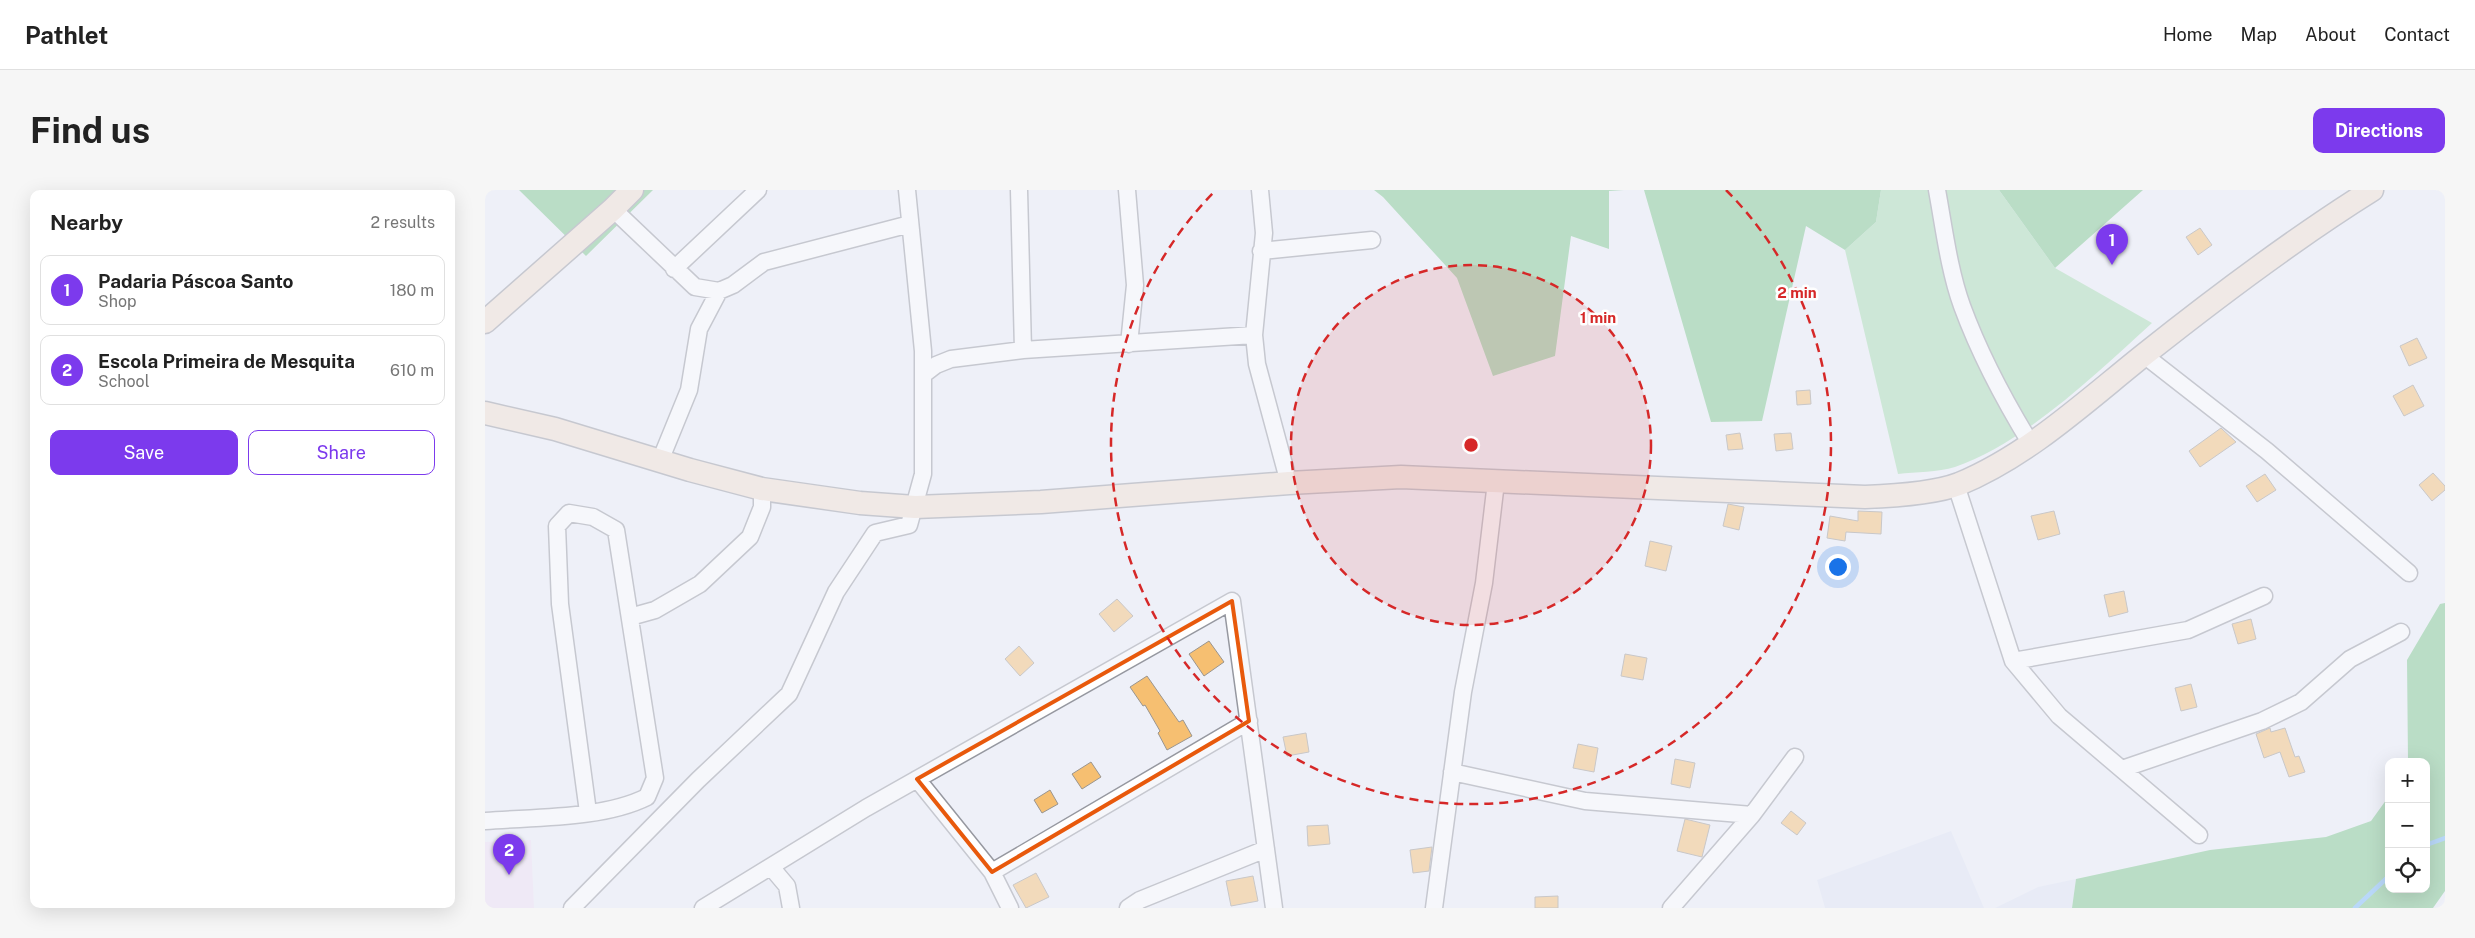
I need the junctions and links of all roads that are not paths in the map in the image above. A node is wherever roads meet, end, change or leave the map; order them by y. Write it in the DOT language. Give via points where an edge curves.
graph roads {
  1 [pos="632,190"];
  2 [pos="757,190"];
  3 [pos="907,190"];
  4 [pos="1019,190"];
  5 [pos="1127,190"];
  6 [pos="1260,190"];
  7 [pos="1937,190"];
  8 [pos="2372,190"];
  9 [pos="613,209"];
  10 [pos="910,224"];
  11 [pos="1372,240"];
  12 [pos="1261,252"];
  13 [pos="674,269"];
  14 [pos="719,291"];
  15 [pos="485,322"];
  16 [pos="1254,335"];
  17 [pos="1129,344"];
  18 [pos="1023,350"];
  19 [pos="2144,355"];
  20 [pos="923,375"];
  21 [pos="485,413"];
  22 [pos="2031,444"];
  23 [pos="660,461"];
  24 [pos="1289,482"];
  25 [pos="1496,482"];
  26 [pos="1956,485"];
  27 [pos="762,488"];
  28 [pos="915,507"];
  29 [pos="2409,573"];
  30 [pos="2264,596"];
  31 [pos="630,617"];
  32 [pos="2401,632"];
  33 [pos="2013,660"];
  34 [pos="1249,721"];
  35 [pos="1795,757"];
  36 [pos="2122,769"];
  37 [pos="1452,772"];
  38 [pos="917,779"];
  39 [pos="588,812"];
  40 [pos="1752,815"];
  41 [pos="485,820"];
  42 [pos="2199,835"];
  43 [pos="1266,849"];
  44 [pos="771,866"];
  45 [pos="992,872"];
  46 [pos="572,908"];
  47 [pos="703,908"];
  48 [pos="791,908"];
  49 [pos="1010,908"];
  50 [pos="1128,908"];
  51 [pos="1274,908"];
  52 [pos="1434,908"];
  53 [pos="1671,908"];
  1 -- 9 [label="street"];
  2 -- 13 [label="street"];
  3 -- 10 [label="street"];
  4 -- 18 [label="street"];
  5 -- 17 [label="street" via="1135,285"];
  6 -- 12 [label="street" via="1264,233"];
  7 -- 22 [label="street" via="1962,305 1998,389"];
  8 -- 19 [label="street" via="2313,227"];
  9 -- 13 [label="street"];
  9 -- 15 [label="street"];
  10 -- 14 [label="street" via="765,262"];
  10 -- 20 [label="street"];
  11 -- 12 [label="street"];
  12 -- 16 [label="street"];
  13 -- 14 [label="street" via="695,287"];
  14 -- 23 [label="street" via="699,329 689,390"];
  16 -- 17 [label="street"];
  16 -- 24 [label="street" via="1257,364"];
  17 -- 18 [label="street"];
  18 -- 20 [label="street" via="951,359 935,365"];
  19 -- 22 [label="street"];
  19 -- 29 [label="street" via="2267,451"];
  20 -- 28 [label="street" via="923,474"];
  21 -- 23 [label="street" via="555,429"];
  22 -- 26 [label="street" via="1992,469"];
  23 -- 27 [label="street"];
  24 -- 25 [label="street" via="1401,478"];
  24 -- 28 [label="street" via="1051,501"];
  25 -- 26 [label="street" via="1865,497 1902,495"];
  25 -- 37 [label="street" via="1484,583 1463,692"];
  26 -- 33 [label="street"];
  27 -- 28 [label="street" via="860,503"];
  27 -- 31 [label="street" via="762,507 750,537 700,584 655,610"];
  28 -- 46 [label="street" via="909,525 875,533 835,592 789,694 698,780"];
  30 -- 33 [label="street" via="2188,630"];
  31 -- 39 [label="street" via="655,778 647,797 632,805 606,812"];
  31 -- 39 [label="street" via="616,530 593,517 569,513 557,526 560,604"];
  32 -- 36 [label="street" via="2350,659 2301,702 2262,721"];
  33 -- 36 [label="street" via="2059,716"];
  34 -- 38 [label="street" via="1232,601"];
  34 -- 43 [label="street"];
  34 -- 45 [label="street"];
  35 -- 40 [label="street"];
  36 -- 42 [label="street"];
  37 -- 40 [label="street" via="1585,801"];
  37 -- 52 [label="street"];
  38 -- 44 [label="street"];
  38 -- 45 [label="street"];
  39 -- 41 [label="street"];
  40 -- 53 [label="street"];
  43 -- 50 [label="street" via="1140,900"];
  43 -- 51 [label="street"];
  44 -- 47 [label="street"];
  44 -- 48 [label="street" via="787,886"];
  45 -- 49 [label="street"];
}
